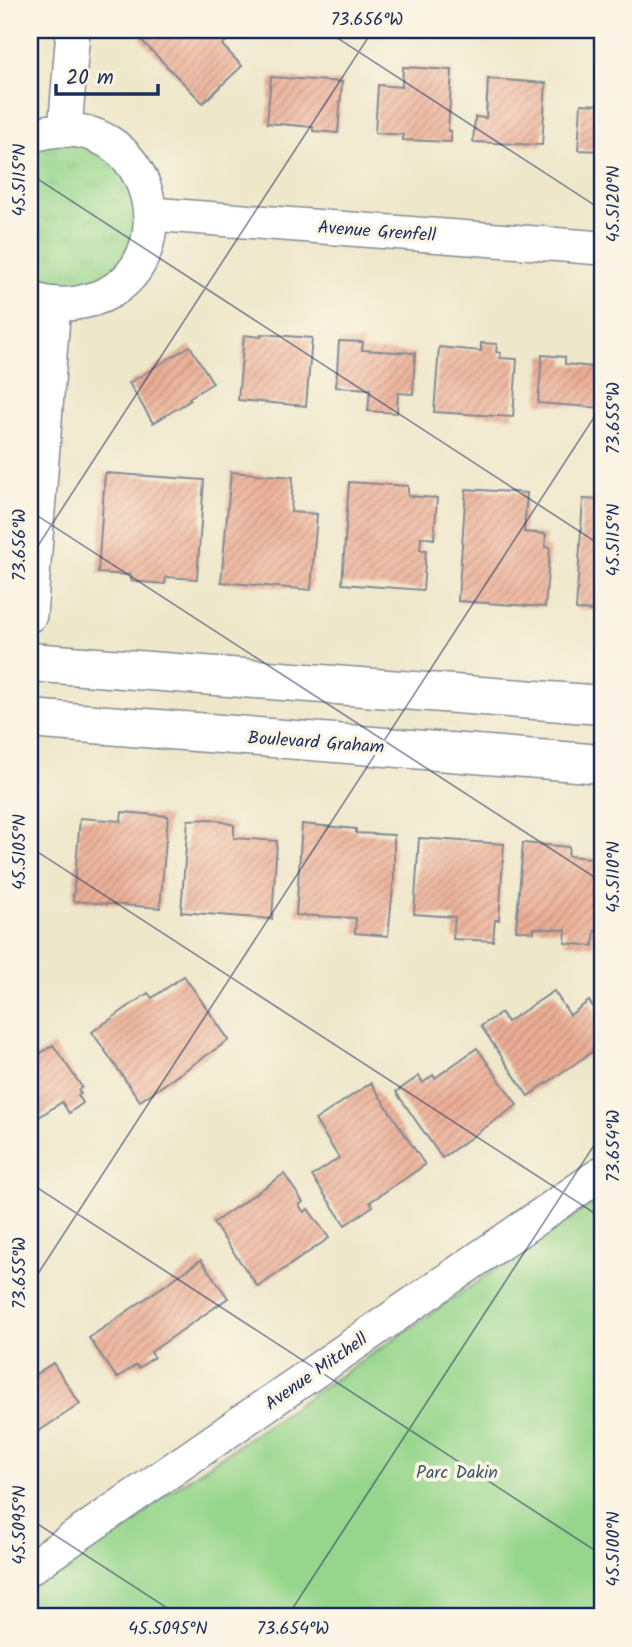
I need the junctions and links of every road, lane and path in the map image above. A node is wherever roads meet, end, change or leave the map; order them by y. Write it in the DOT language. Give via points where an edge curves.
graph roads {
  1 [pos="73,30"];
  2 [pos="65,130"];
  3 [pos="30,136"];
  4 [pos="151,214"];
  5 [pos="602,248"];
  6 [pos="42,301"];
  7 [pos="30,615"];
  8 [pos="30,662"];
  9 [pos="602,705"];
  10 [pos="30,719"];
  11 [pos="602,764"];
  12 [pos="602,1173"];
  13 [pos="30,1568"];
  1 -- 2 [label="street"];
  2 -- 3 [label="street"];
  2 -- 4 [label="street" via="105,140 125,155 140,174"];
  4 -- 5 [label="street, Avenue Grenfell"];
  4 -- 6 [label="street" via="144,251 122,283 92,300 69,305"];
  6 -- 7 [label="street"];
  8 -- 9 [label="street"];
  10 -- 11 [label="street, Boulevard Graham"];
  12 -- 13 [label="street, Avenue Mitchell"];
}
